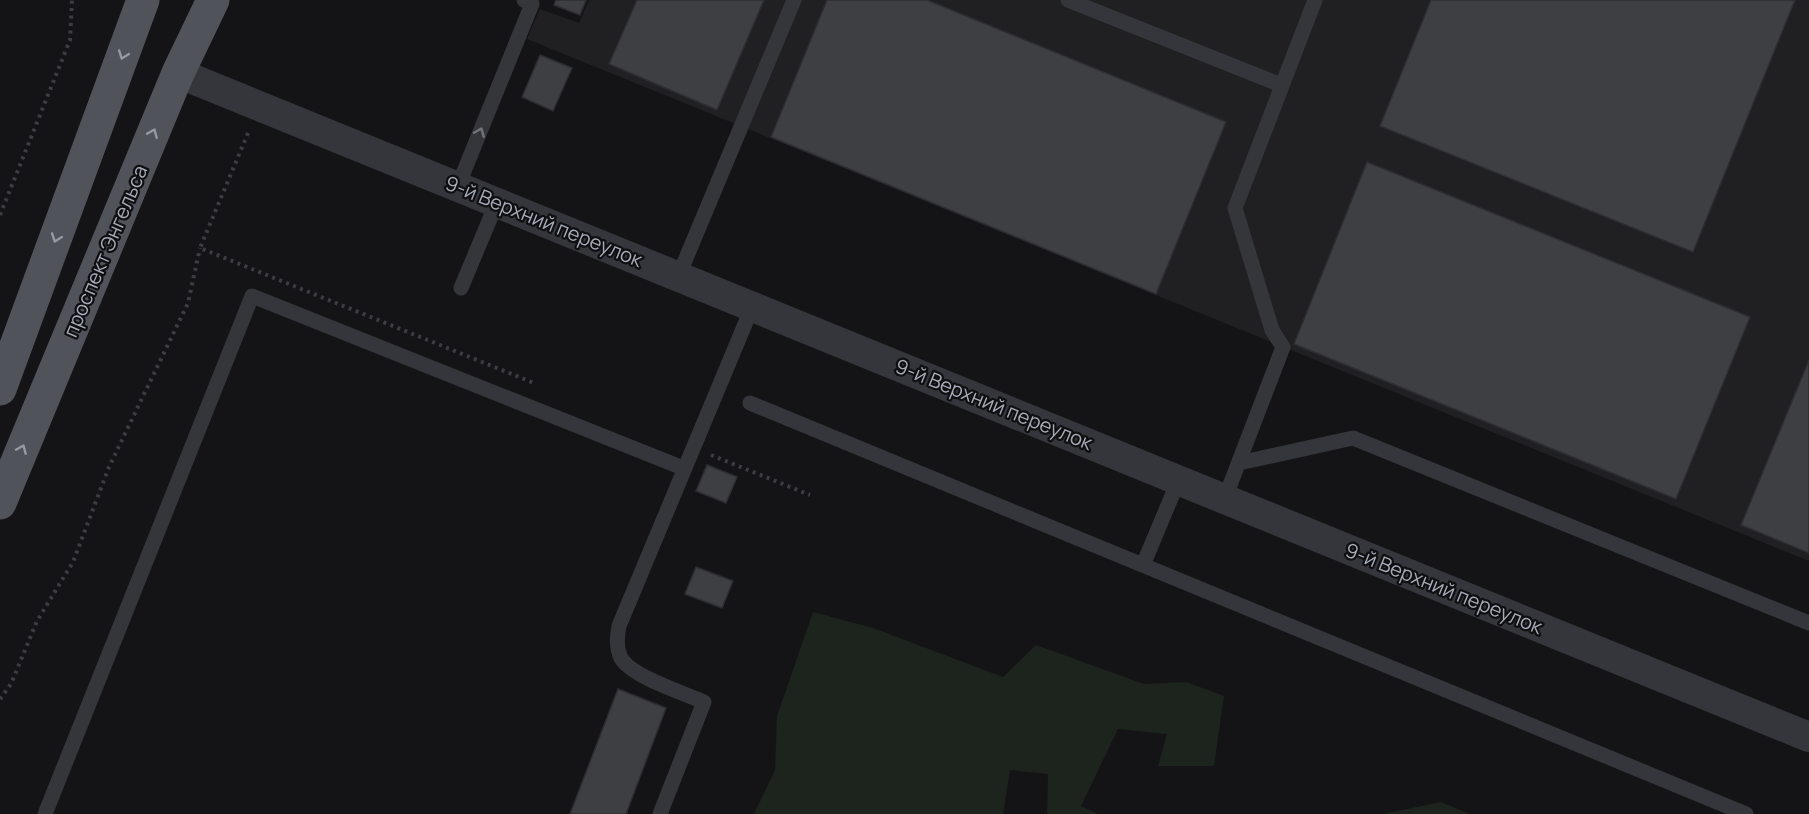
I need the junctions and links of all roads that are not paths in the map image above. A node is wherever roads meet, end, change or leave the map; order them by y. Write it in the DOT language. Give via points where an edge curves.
graph roads {
  1 [pos="143,0"];
  2 [pos="213,0"];
  3 [pos="794,0"];
  4 [pos="1068,0"];
  5 [pos="1315,0"];
  6 [pos="530,1"];
  7 [pos="178,73"];
  8 [pos="1281,85"];
  9 [pos="458,186"];
  10 [pos="497,202"];
  11 [pos="679,275"];
  12 [pos="461,288"];
  13 [pos="753,305"];
  14 [pos="0,389"];
  15 [pos="750,403"];
  16 [pos="1239,463"];
  17 [pos="683,468"];
  18 [pos="1179,479"];
  19 [pos="1225,498"];
  20 [pos="0,503"];
  21 [pos="1143,565"];
  22 [pos="1809,623"];
  23 [pos="1809,737"];
  24 [pos="45,814"];
  25 [pos="660,814"];
  26 [pos="1746,814"];
  1 -- 14 [label="main road, one-way"];
  2 -- 7 [label="main road, проспект Энгельса"];
  3 -- 11 [label="lane"];
  4 -- 8 [label="lane"];
  5 -- 8 [label="lane"];
  9 -- 6 [label="lane, one-way"];
  7 -- 9 [label="street, 9-й Верхний переулок"];
  20 -- 7 [label="main road, проспект Энгельса, one-way"];
  8 -- 16 [label="lane" via="1234,207 1272,330 1283,347"];
  9 -- 10 [label="street, 9-й Верхний переулок"];
  10 -- 11 [label="street, 9-й Верхний переулок"];
  10 -- 12 [label="lane"];
  11 -- 13 [label="street, 9-й Верхний переулок"];
  13 -- 17 [label="lane"];
  13 -- 18 [label="street, 9-й Верхний переулок"];
  15 -- 21 [label="lane"];
  16 -- 19 [label="lane"];
  16 -- 22 [label="lane" via="1353,438"];
  17 -- 24 [label="lane" via="252,296"];
  17 -- 25 [label="lane" via="618,626 622,659 639,674 704,702"];
  18 -- 19 [label="street, 9-й Верхний переулок"];
  18 -- 21 [label="lane"];
  19 -- 23 [label="street, 9-й Верхний переулок"];
  21 -- 26 [label="lane"];
}
